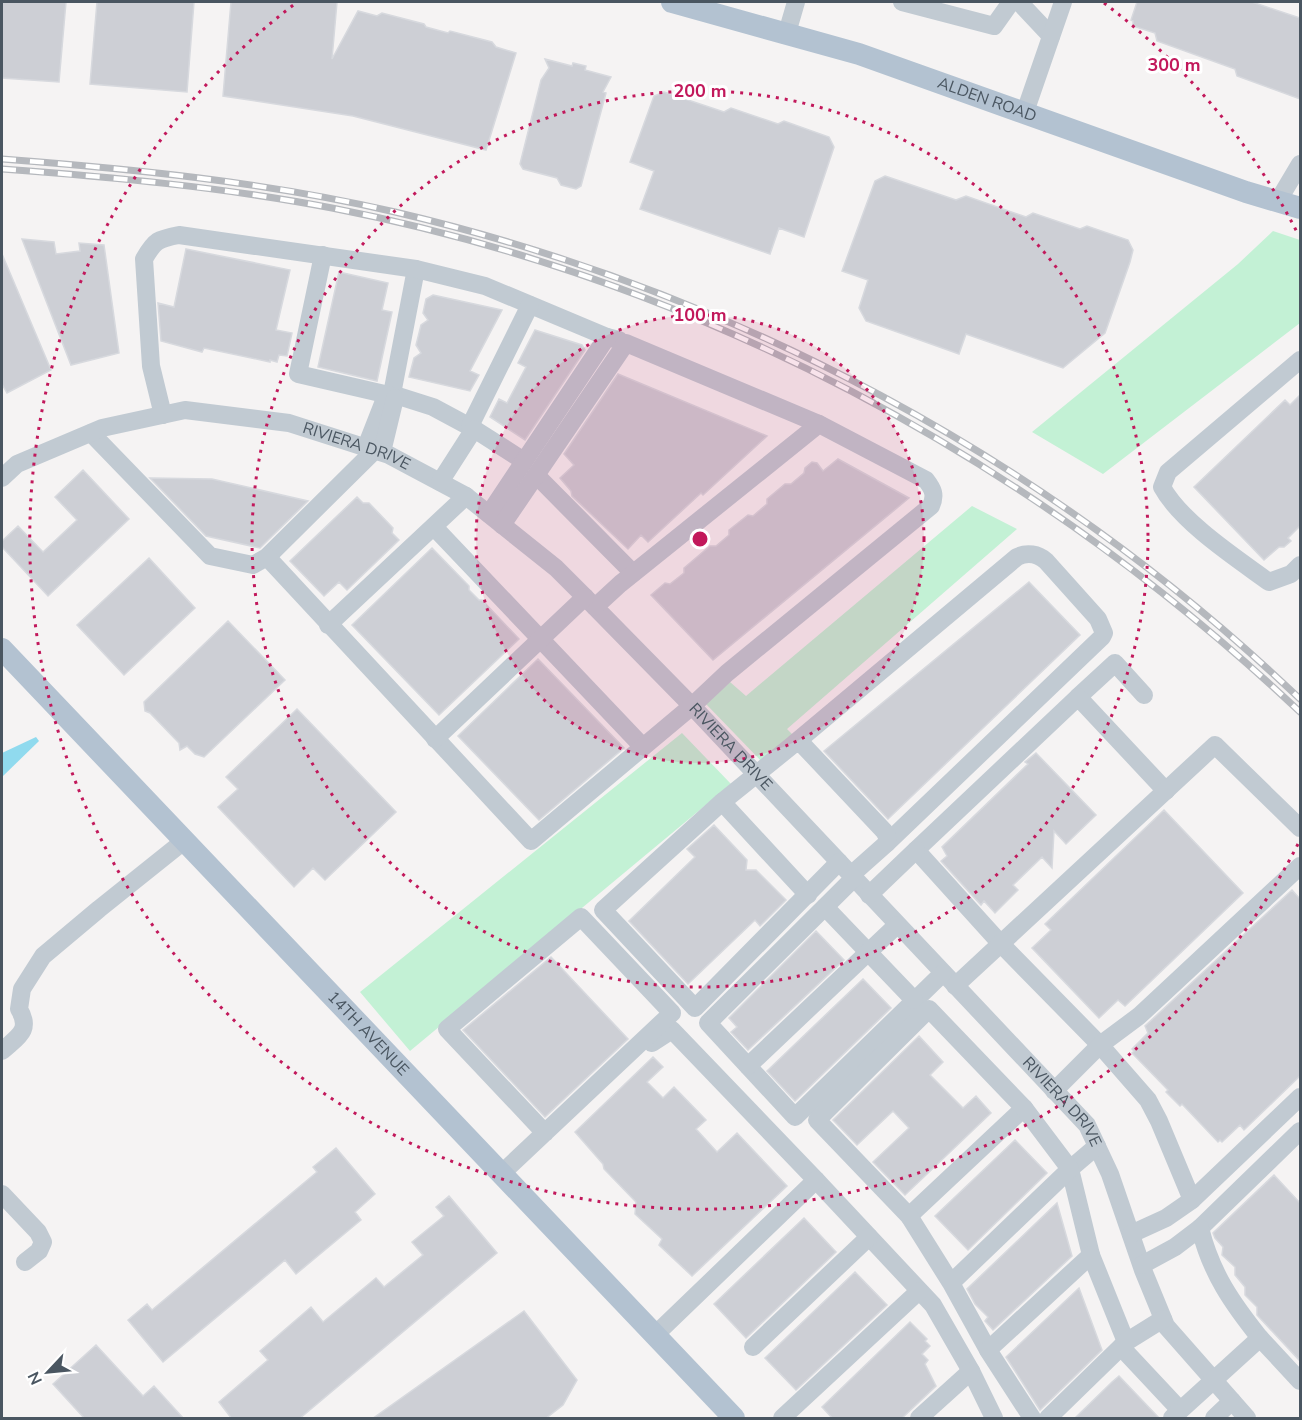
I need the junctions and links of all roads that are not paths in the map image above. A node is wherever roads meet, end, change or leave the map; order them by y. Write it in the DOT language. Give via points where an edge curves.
graph roads {
  1 [pos="672,2"];
  2 [pos="796,2"];
  3 [pos="902,2"];
  4 [pos="1011,2"];
  5 [pos="1018,2"];
  6 [pos="1063,2"];
  7 [pos="699,5"];
  8 [pos="787,33"];
  9 [pos="1051,36"];
  10 [pos="1025,112"];
  11 [pos="1300,164"];
  12 [pos="1278,201"];
  13 [pos="1300,208"];
  14 [pos="323,255"];
  15 [pos="416,269"];
  16 [pos="530,305"];
  17 [pos="607,337"];
  18 [pos="626,343"];
  19 [pos="1300,360"];
  20 [pos="392,395"];
  21 [pos="163,415"];
  22 [pos="819,424"];
  23 [pos="472,427"];
  24 [pos="92,433"];
  25 [pos="374,450"];
  26 [pos="524,461"];
  27 [pos="537,476"];
  28 [pos="2,478"];
  29 [pos="440,482"];
  30 [pos="466,496"];
  31 [pos="495,520"];
  32 [pos="434,526"];
  33 [pos="267,557"];
  34 [pos="1300,565"];
  35 [pos="633,573"];
  36 [pos="590,602"];
  37 [pos="328,625"];
  38 [pos="541,638"];
  39 [pos="2,649"];
  40 [pos="1144,695"];
  41 [pos="1078,697"];
  42 [pos="692,706"];
  43 [pos="435,739"];
  44 [pos="795,743"];
  45 [pos="644,747"];
  46 [pos="757,775"];
  47 [pos="1166,791"];
  48 [pos="722,802"];
  49 [pos="1300,828"];
  50 [pos="184,841"];
  51 [pos="887,843"];
  52 [pos="916,850"];
  53 [pos="1300,866"];
  54 [pos="848,872"];
  55 [pos="808,895"];
  56 [pos="869,895"];
  57 [pos="825,907"];
  58 [pos="897,925"];
  59 [pos="1001,944"];
  60 [pos="869,951"];
  61 [pos="949,980"];
  62 [pos="914,1000"];
  63 [pos="1100,1045"];
  64 [pos="2,1051"];
  65 [pos="748,1066"];
  66 [pos="1054,1091"];
  67 [pos="1300,1097"];
  68 [pos="1024,1108"];
  69 [pos="549,1136"];
  70 [pos="1298,1138"];
  71 [pos="1096,1146"];
  72 [pos="1070,1169"];
  73 [pos="501,1174"];
  74 [pos="816,1180"];
  75 [pos="2,1194"];
  76 [pos="1192,1200"];
  77 [pos="909,1216"];
  78 [pos="1200,1228"];
  79 [pos="1131,1234"];
  80 [pos="869,1237"];
  81 [pos="1091,1255"];
  82 [pos="25,1262"];
  83 [pos="1142,1265"];
  84 [pos="951,1283"];
  85 [pos="919,1291"];
  86 [pos="1163,1319"];
  87 [pos="655,1335"];
  88 [pos="1260,1338"];
  89 [pos="1124,1345"];
  90 [pos="753,1347"];
  91 [pos="988,1350"];
  92 [pos="971,1371"];
  93 [pos="1300,1381"];
  94 [pos="1215,1382"];
  95 [pos="1232,1401"];
  96 [pos="1176,1414"];
  97 [pos="734,1419"];
  98 [pos="782,1419"];
  99 [pos="920,1419"];
  100 [pos="994,1419"];
  101 [pos="1032,1419"];
  102 [pos="1048,1419"];
  103 [pos="1214,1419"];
  104 [pos="1247,1419"];
  1 -- 7 [label="main road, ALDEN ROAD"];
  2 -- 8 [label="street"];
  3 -- 4 [label="street" via="994,26"];
  5 -- 9 [label="street"];
  6 -- 9 [label="street"];
  7 -- 8 [label="main road, ALDEN ROAD"];
  8 -- 10 [label="main road, ALDEN ROAD"];
  9 -- 10 [label="street"];
  10 -- 12 [label="main road, ALDEN ROAD"];
  11 -- 12 [label="street"];
  12 -- 13 [label="main road, ALDEN ROAD"];
  14 -- 15 [label="street"];
  14 -- 20 [label="street" via="298,374"];
  14 -- 21 [label="street" via="179,234 160,238 144,259 151,366"];
  15 -- 16 [label="street" via="486,286"];
  15 -- 20 [label="street"];
  16 -- 17 [label="street"];
  16 -- 23 [label="street"];
  17 -- 18 [label="street"];
  17 -- 26 [label="street"];
  18 -- 22 [label="street"];
  18 -- 27 [label="street"];
  19 -- 34 [label="street" via="1168,472 1162,487 1168,499 1215,542 1269,582 1291,574"];
  20 -- 23 [label="street" via="433,407"];
  20 -- 25 [label="street"];
  21 -- 24 [label="street, RIVIERA DRIVE"];
  21 -- 25 [label="street, RIVIERA DRIVE" via="185,410 288,423"];
  22 -- 35 [label="street"];
  22 -- 42 [label="street" via="926,480 933,489 932,506"];
  23 -- 26 [label="street"];
  23 -- 29 [label="street"];
  24 -- 28 [label="street, RIVIERA DRIVE" via="17,464"];
  24 -- 33 [label="street" via="210,556 253,565"];
  25 -- 29 [label="street, RIVIERA DRIVE"];
  25 -- 33 [label="street"];
  26 -- 31 [label="street"];
  27 -- 31 [label="street"];
  27 -- 35 [label="street"];
  29 -- 30 [label="street, RIVIERA DRIVE"];
  30 -- 31 [label="street, RIVIERA DRIVE"];
  30 -- 32 [label="street"];
  31 -- 36 [label="street, RIVIERA DRIVE" via="556,568"];
  32 -- 37 [label="street"];
  32 -- 38 [label="street"];
  33 -- 37 [label="street"];
  35 -- 36 [label="street"];
  36 -- 38 [label="street"];
  36 -- 42 [label="street, RIVIERA DRIVE"];
  37 -- 43 [label="street"];
  38 -- 43 [label="street"];
  38 -- 45 [label="street"];
  39 -- 50 [label="main road, 14TH AVENUE"];
  40 -- 41 [label="street" via="1115,663"];
  41 -- 47 [label="street"];
  41 -- 52 [label="street"];
  42 -- 45 [label="street"];
  42 -- 46 [label="street, RIVIERA DRIVE"];
  43 -- 45 [label="street" via="531,841"];
  44 -- 46 [label="street"];
  44 -- 51 [label="street" via="801,743 884,831"];
  44 -- 51 [label="street" via="1017,557 1040,555 1046,561 1098,619 1102,638"];
  46 -- 48 [label="street"];
  46 -- 54 [label="street, RIVIERA DRIVE"];
  47 -- 49 [label="street" via="1215,745"];
  47 -- 59 [label="street"];
  48 -- 55 [label="street"];
  48 -- 55 [label="street" via="603,910 695,1008"];
  50 -- 64 [label="street" via="43,956 22,989 19,1009 25,1019 24,1030"];
  50 -- 73 [label="main road, 14TH AVENUE"];
  51 -- 54 [label="street"];
  52 -- 56 [label="street"];
  52 -- 59 [label="street"];
  53 -- 63 [label="street" via="1139,1016"];
  54 -- 55 [label="street"];
  54 -- 56 [label="street, RIVIERA DRIVE"];
  54 -- 57 [label="street"];
  56 -- 58 [label="street, RIVIERA DRIVE"];
  57 -- 60 [label="street"];
  57 -- 65 [label="street" via="708,1023"];
  58 -- 60 [label="street"];
  58 -- 61 [label="street, RIVIERA DRIVE"];
  59 -- 61 [label="street"];
  59 -- 63 [label="street"];
  60 -- 62 [label="street"];
  60 -- 65 [label="street"];
  61 -- 62 [label="street"];
  61 -- 66 [label="street, RIVIERA DRIVE"];
  62 -- 65 [label="street" via="795,1117"];
  63 -- 66 [label="street"];
  63 -- 76 [label="street" via="1148,1100"];
  66 -- 71 [label="street, RIVIERA DRIVE" via="1087,1125"];
  67 -- 76 [label="street"];
  68 -- 72 [label="street"];
  68 -- 77 [label="street"];
  68 -- 77 [label="street" via="929,1009 817,1120"];
  69 -- 69 [label="street" via="672,1013 581,917 447,1029"];
  69 -- 73 [label="street"];
  69 -- 74 [label="street" via="672,1030"];
  70 -- 78 [label="street"];
  71 -- 72 [label="street"];
  71 -- 79 [label="street, RIVIERA DRIVE"];
  72 -- 81 [label="street"];
  72 -- 84 [label="street"];
  73 -- 87 [label="main road, 14TH AVENUE"];
  74 -- 80 [label="street"];
  74 -- 87 [label="street"];
  75 -- 82 [label="street" via="43,1242 39,1251"];
  76 -- 79 [label="street" via="1166,1218"];
  77 -- 84 [label="street"];
  78 -- 83 [label="street" via="1176,1247"];
  78 -- 88 [label="street" via="1219,1280"];
  79 -- 83 [label="street, RIVIERA DRIVE"];
  80 -- 85 [label="street"];
  80 -- 90 [label="street"];
  81 -- 89 [label="street"];
  81 -- 91 [label="street"];
  83 -- 86 [label="street, RIVIERA DRIVE"];
  84 -- 91 [label="street"];
  85 -- 92 [label="street" via="933,1305"];
  85 -- 98 [label="street"];
  86 -- 89 [label="street"];
  86 -- 94 [label="street, RIVIERA DRIVE"];
  87 -- 97 [label="main road, 14TH AVENUE"];
  88 -- 93 [label="street"];
  88 -- 94 [label="street"];
  89 -- 96 [label="street"];
  89 -- 102 [label="street"];
  91 -- 101 [label="street"];
  92 -- 99 [label="street"];
  92 -- 100 [label="street"];
  94 -- 95 [label="street, RIVIERA DRIVE"];
  94 -- 96 [label="street"];
  95 -- 103 [label="street"];
  95 -- 104 [label="street, RIVIERA DRIVE"];
}
